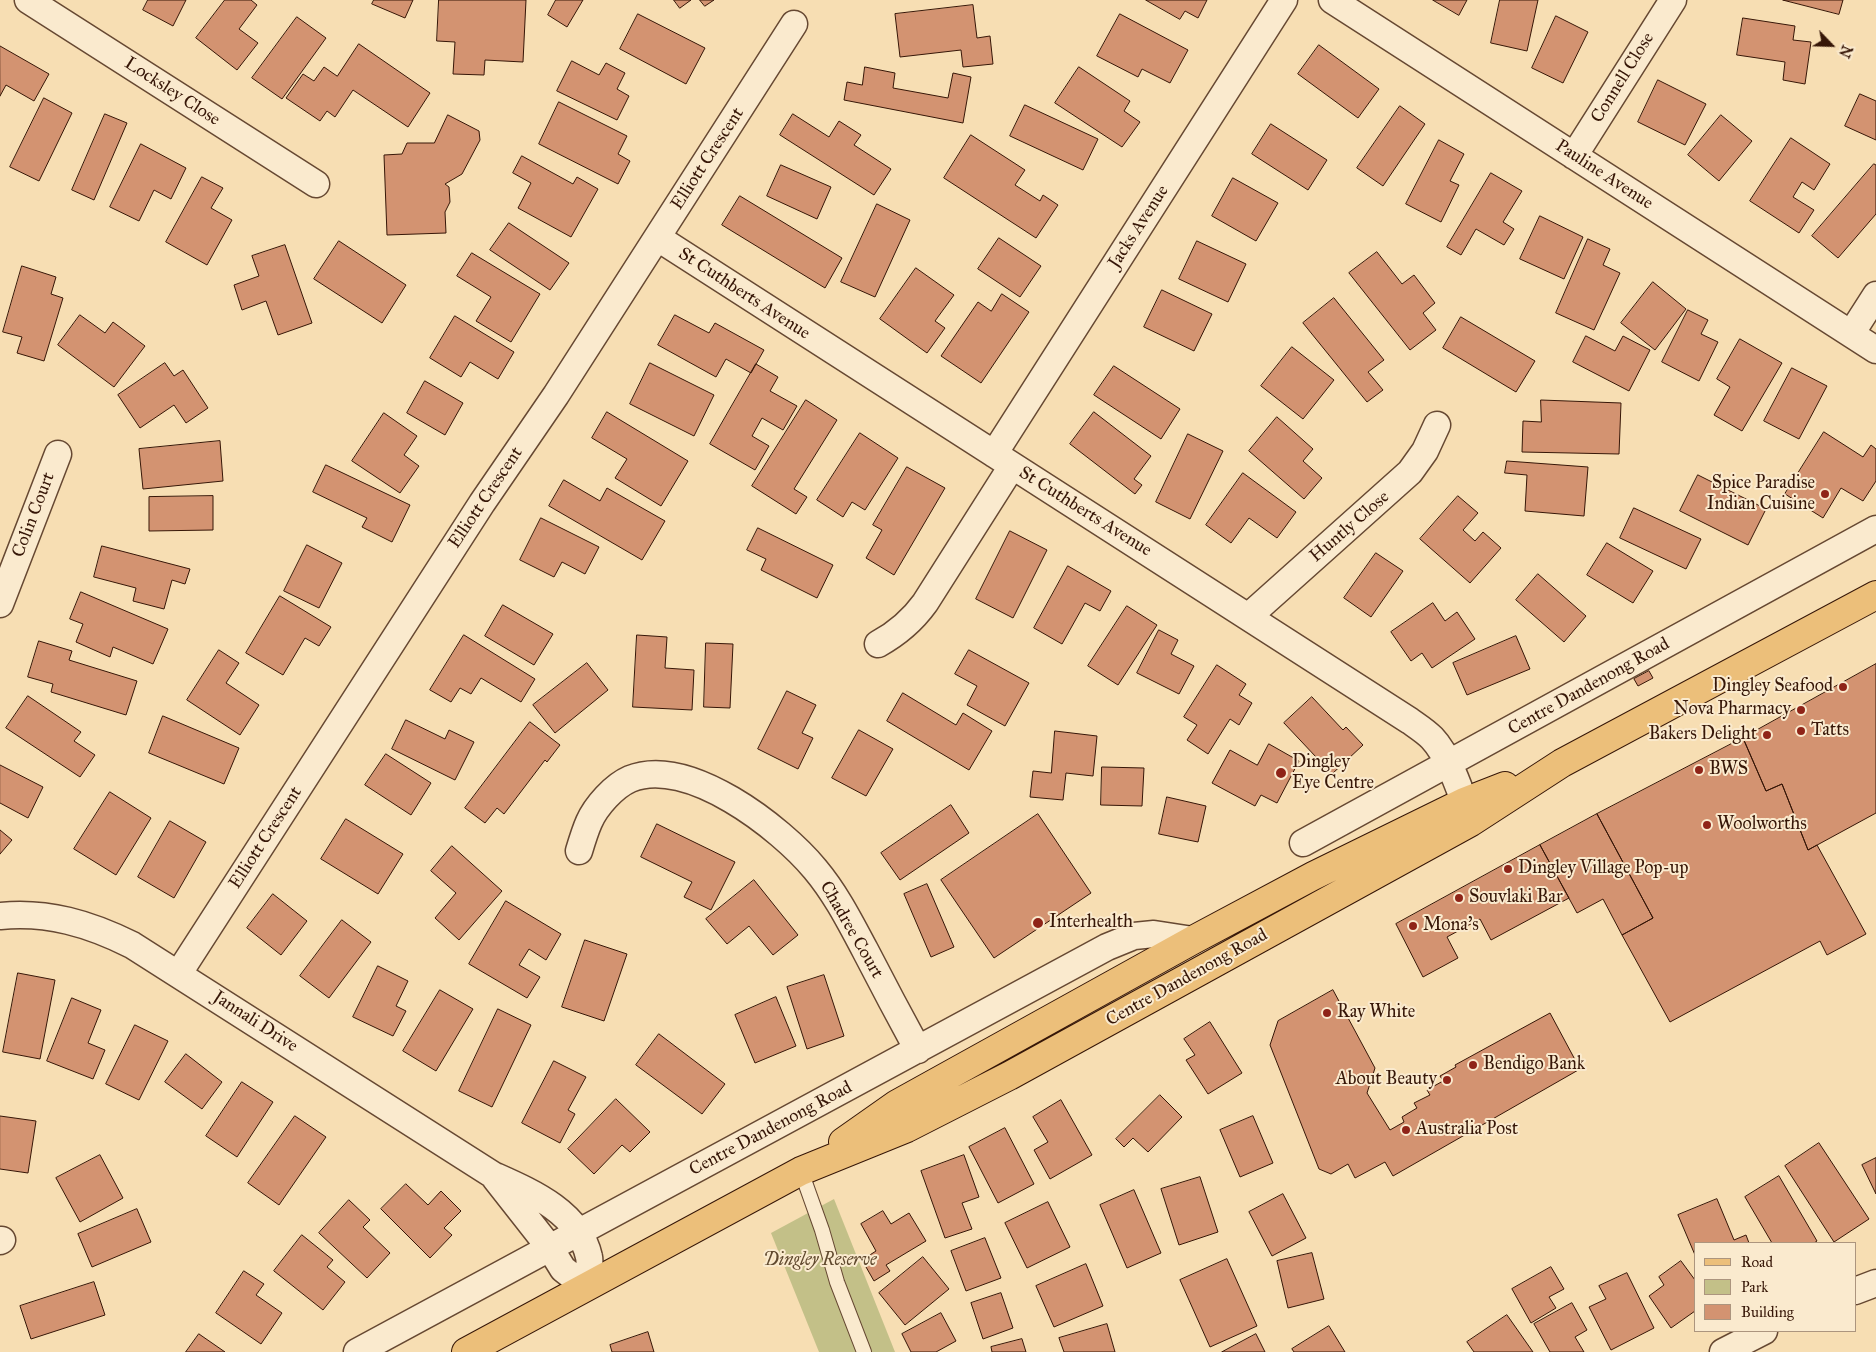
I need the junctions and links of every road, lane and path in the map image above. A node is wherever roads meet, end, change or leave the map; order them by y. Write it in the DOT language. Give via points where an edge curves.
graph roads {
  1 [pos="28,0"];
  2 [pos="1284,0"];
  3 [pos="1332,0"];
  4 [pos="1673,0"];
  5 [pos="794,24"];
  6 [pos="1574,156"];
  7 [pos="316,184"];
  8 [pos="658,238"];
  9 [pos="1876,295"];
  10 [pos="1851,334"];
  11 [pos="1876,350"];
  12 [pos="1437,425"];
  13 [pos="58,454"];
  14 [pos="1003,460"];
  15 [pos="1876,529"];
  16 [pos="1876,595"];
  17 [pos="0,604"];
  18 [pos="1249,616"];
  19 [pos="878,644"];
  20 [pos="1448,764"];
  21 [pos="1468,812"];
  22 [pos="1303,843"];
  23 [pos="579,851"];
  24 [pos="0,916"];
  25 [pos="1193,940"];
  26 [pos="179,973"];
  27 [pos="918,1050"];
  28 [pos="801,1171"];
  29 [pos="493,1175"];
  30 [pos="579,1233"];
  31 [pos="550,1248"];
  32 [pos="1876,1283"];
  33 [pos="586,1287"];
  34 [pos="1856,1291"];
  35 [pos="1762,1332"];
  36 [pos="357,1352"];
  37 [pos="466,1352"];
  38 [pos="864,1352"];
  39 [pos="1723,1352"];
  1 -- 7 [label="street, Locksley Close"];
  2 -- 14 [label="street, Jacks Avenue"];
  3 -- 6 [label="street, Pauline Avenue"];
  4 -- 6 [label="street, Connell Close"];
  5 -- 8 [label="street, Elliott Crescent"];
  6 -- 10 [label="street, Pauline Avenue"];
  8 -- 14 [label="street, St Cuthberts Avenue"];
  8 -- 26 [label="street, Elliott Crescent" via="482,503"];
  9 -- 10 [label="street"];
  10 -- 11 [label="street, Pauline Avenue"];
  12 -- 18 [label="street, Huntly Close" via="1425,451 1410,472"];
  13 -- 17 [label="street, Colin Court"];
  14 -- 18 [label="street, St Cuthberts Avenue"];
  14 -- 19 [label="street, Jacks Avenue" via="925,603 897,633"];
  15 -- 20 [label="street, Centre Dandenong Road"];
  16 -- 21 [label="main road, Centre Dandenong Road"];
  18 -- 20 [label="street, St Cuthberts Avenue" via="1422,730 1432,738"];
  20 -- 21 [label="street, St Cuthberts Avenue"];
  20 -- 22 [label="street, Centre Dandenong Road"];
  21 -- 25 [label="main road, Centre Dandenong Road" via="1313,876"];
  21 -- 28 [label="main road, Centre Dandenong Road" via="1000,1080 907,1128"];
  23 -- 27 [label="street, Chadree Court" via="589,821 602,803 631,779 650,775 671,776 725,796 791,842 816,870 840,903"];
  24 -- 26 [label="street, Jannali Drive" via="48,916 79,922 132,945"];
  25 -- 27 [label="street, Centre Dandenong Road" via="1154,934 1134,936 1107,947"];
  25 -- 28 [label="main road, Centre Dandenong Road" via="898,1104"];
  26 -- 29 [label="street, Jannali Drive"];
  27 -- 30 [label="street, Centre Dandenong Road"];
  28 -- 33 [label="main road, Centre Dandenong Road"];
  28 -- 38 [label="lane"];
  29 -- 30 [label="street, Jannali Drive" via="548,1202"];
  29 -- 31 [label="street, Jannali Drive"];
  30 -- 31 [label="street, Centre Dandenong Road"];
  30 -- 33 [label="street, Jannali Drive" via="589,1258"];
  31 -- 33 [label="street, Jannali Drive" via="563,1269"];
  31 -- 36 [label="street, Centre Dandenong Road"];
  32 -- 34 [label="street"];
  33 -- 37 [label="main road, Centre Dandenong Road"];
  35 -- 39 [label="street"];
}
